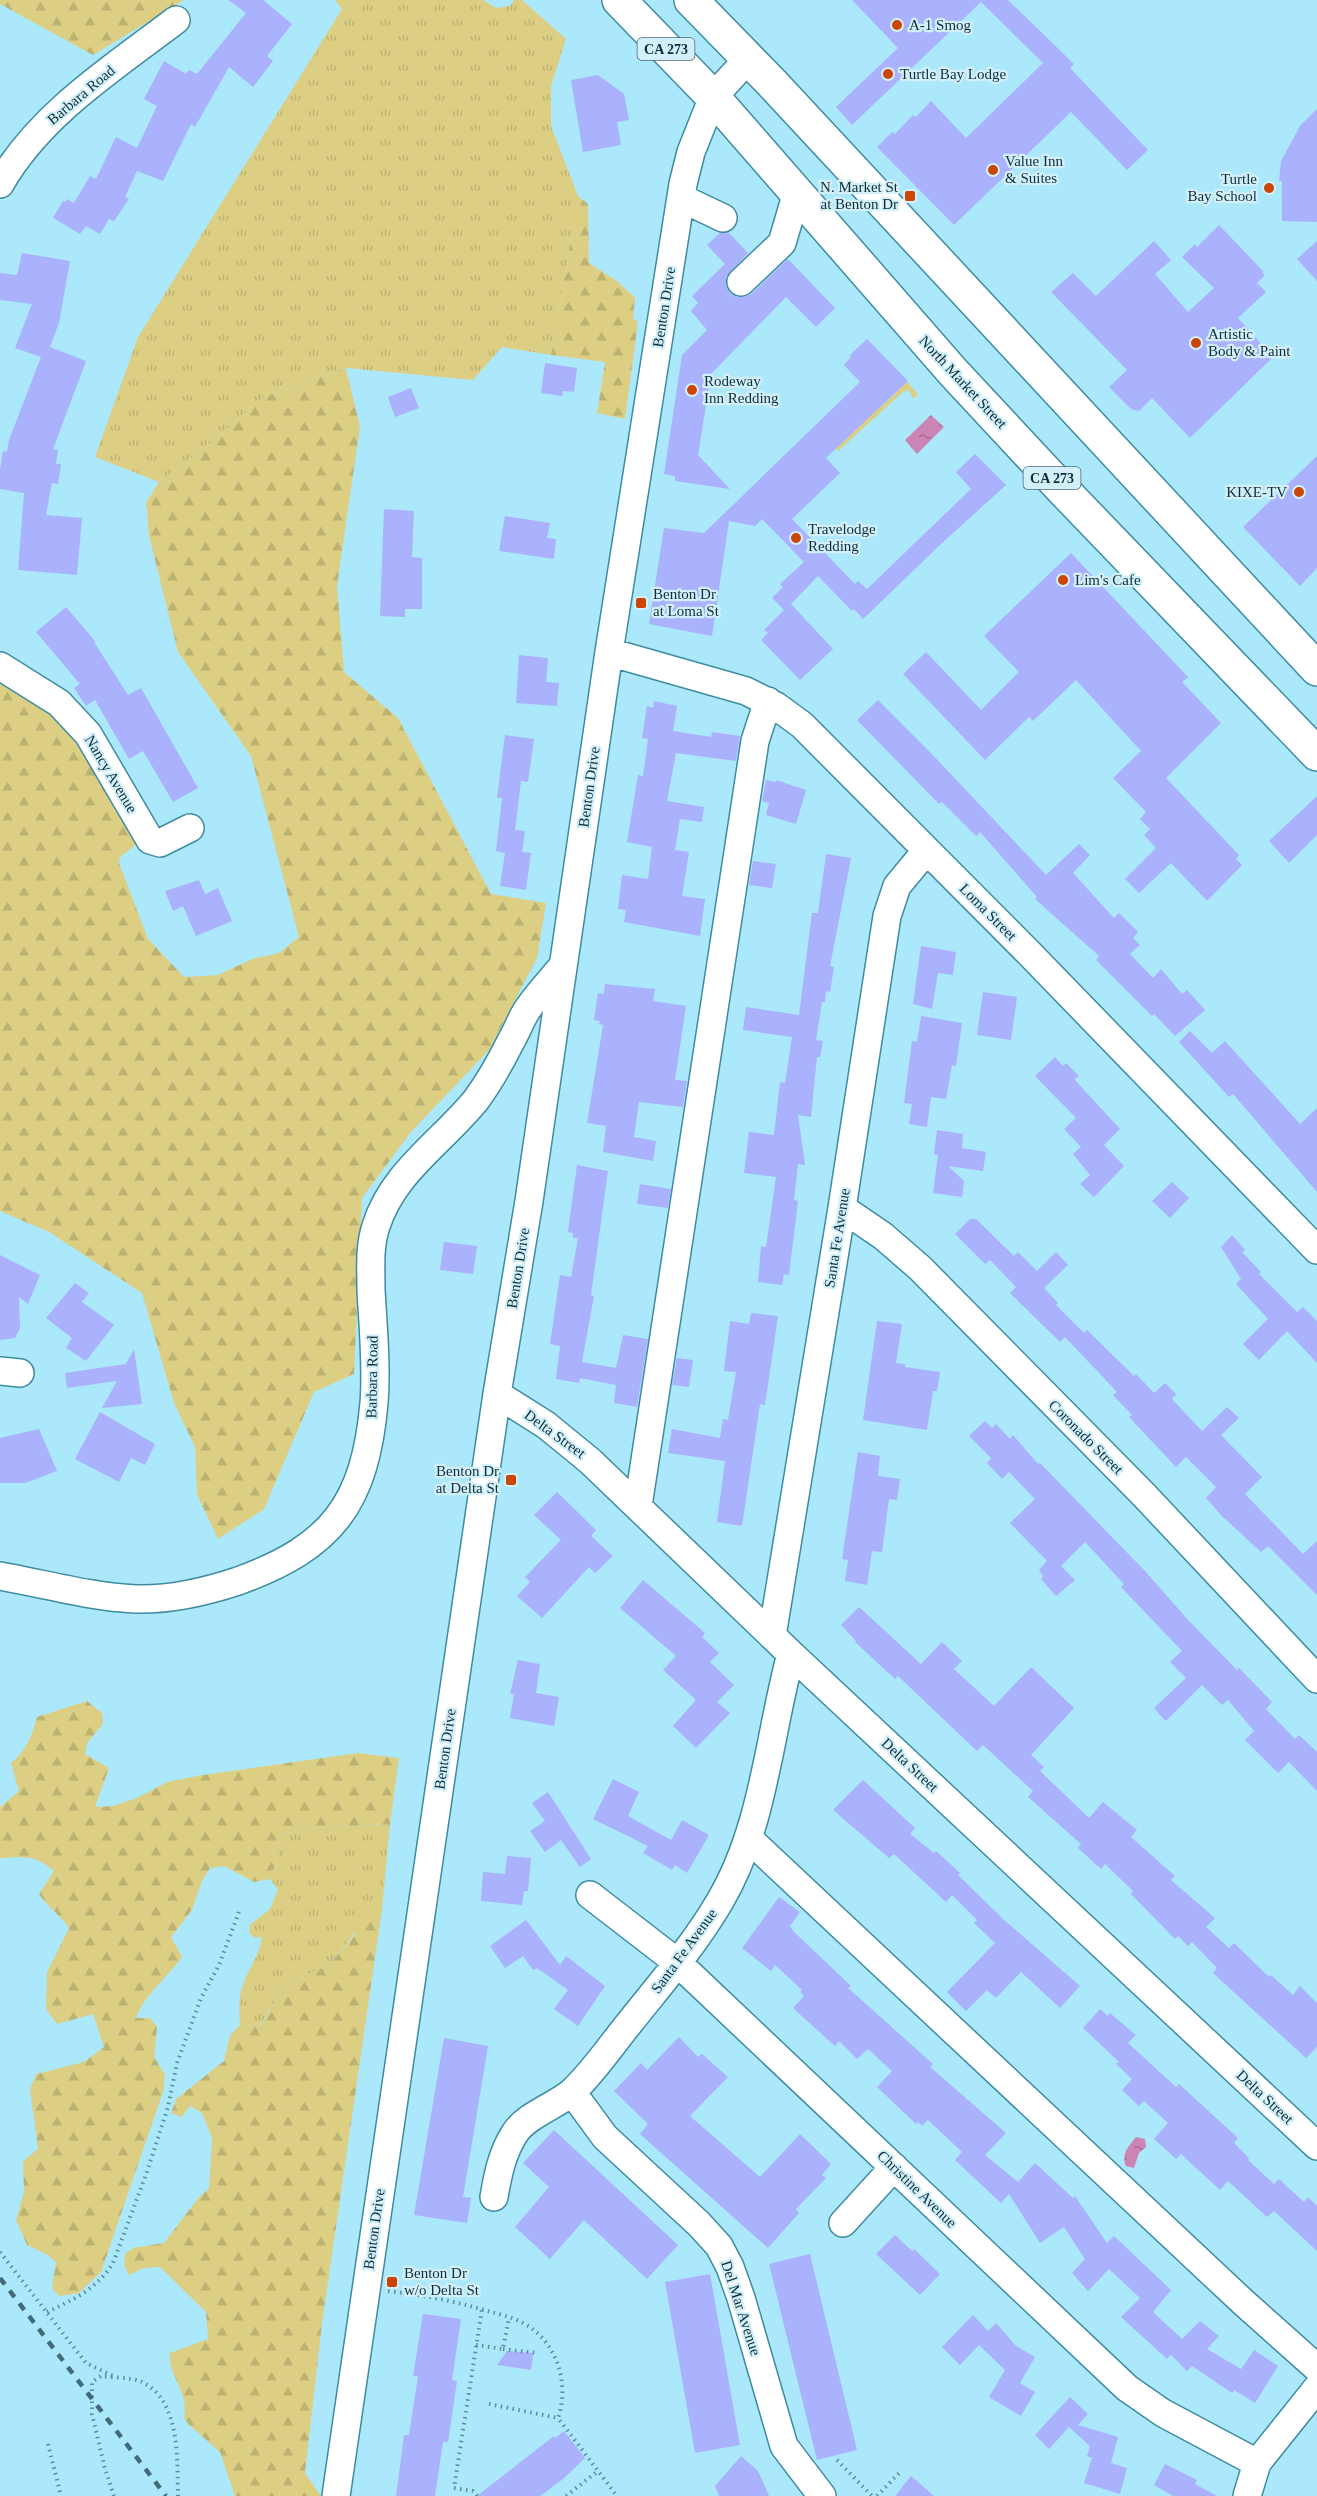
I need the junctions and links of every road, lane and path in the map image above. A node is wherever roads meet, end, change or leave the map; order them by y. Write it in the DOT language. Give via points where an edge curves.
graph roads {
  1 [pos="619,0"];
  2 [pos="691,0"];
  3 [pos="176,20"];
  4 [pos="749,58"];
  5 [pos="713,97"];
  6 [pos="0,184"];
  7 [pos="797,192"];
  8 [pos="681,198"];
  9 [pos="723,218"];
  10 [pos="741,282"];
  11 [pos="609,652"];
  12 [pos="0,666"];
  13 [pos="1317,669"];
  14 [pos="768,701"];
  15 [pos="1317,754"];
  16 [pos="190,828"];
  17 [pos="926,851"];
  18 [pos="562,967"];
  19 [pos="842,1208"];
  20 [pos="1317,1250"];
  21 [pos="497,1394"];
  22 [pos="638,1506"];
  23 [pos="0,1576"];
  24 [pos="781,1645"];
  25 [pos="1317,1679"];
  26 [pos="748,1838"];
  27 [pos="590,1895"];
  28 [pos="239,1912"];
  29 [pos="678,1963"];
  30 [pos="572,2092"];
  31 [pos="1317,2146"];
  32 [pos="894,2167"];
  33 [pos="494,2197"];
  34 [pos="843,2223"];
  35 [pos="0,2252"];
  36 [pos="384,2291"];
  37 [pos="482,2309"];
  38 [pos="46,2312"];
  39 [pos="508,2317"];
  40 [pos="476,2345"];
  41 [pos="503,2349"];
  42 [pos="536,2353"];
  43 [pos="1317,2368"];
  44 [pos="118,2378"];
  45 [pos="1317,2388"];
  46 [pos="489,2404"];
  47 [pos="558,2418"];
  48 [pos="48,2444"];
  49 [pos="837,2460"];
  50 [pos="1257,2463"];
  51 [pos="598,2471"];
  52 [pos="901,2471"];
  53 [pos="61,2496"];
  54 [pos="114,2496"];
  55 [pos="178,2496"];
  56 [pos="336,2496"];
  57 [pos="477,2496"];
  58 [pos="566,2496"];
  59 [pos="617,2496"];
  60 [pos="822,2496"];
  61 [pos="874,2496"];
  62 [pos="1247,2496"];
  1 -- 5 [label="main road, North Market Street / CA 273"];
  2 -- 4 [label="main road"];
  3 -- 6 [label="street, Barbara Road" via="43,127 24,147"];
  4 -- 5 [label="street, Benton Drive"];
  4 -- 13 [label="main road"];
  5 -- 7 [label="main road, North Market Street / CA 273"];
  5 -- 8 [label="street, Benton Drive" via="691,152"];
  7 -- 10 [label="street" via="782,243"];
  7 -- 15 [label="main road, North Market Street / CA 273" via="953,372"];
  8 -- 9 [label="street"];
  8 -- 11 [label="street, Benton Drive"];
  11 -- 14 [label="street, Loma Street" via="746,691"];
  11 -- 18 [label="street, Benton Drive"];
  12 -- 16 [label="street, Nancy Avenue" via="59,703 88,734 150,840 160,843"];
  14 -- 17 [label="street, Loma Street" via="816,737"];
  14 -- 22 [label="street" via="755,741"];
  17 -- 19 [label="street, Santa Fe Avenue" via="897,886 887,916"];
  17 -- 20 [label="street, Loma Street"];
  18 -- 21 [label="street, Benton Drive"];
  18 -- 23 [label="street, Barbara Road" via="526,1010 487,1085 403,1176 377,1222 370,1253 375,1378 372,1423 359,1478 328,1531 305,1550 260,1573 183,1596 126,1598"];
  19 -- 24 [label="street, Santa Fe Avenue"];
  19 -- 25 [label="street, Coronado Street" via="883,1236 920,1269 1144,1495"];
  21 -- 22 [label="street, Delta Street" via="568,1442"];
  21 -- 56 [label="street, Benton Drive"];
  22 -- 24 [label="street, Delta Street"];
  24 -- 26 [label="street, Santa Fe Avenue"];
  24 -- 31 [label="street, Delta Street"];
  26 -- 29 [label="street, Santa Fe Avenue" via="736,1874"];
  26 -- 43 [label="street"];
  27 -- 29 [label="street, Christine Avenue"];
  28 -- 38 [label="path" via="177,2063 168,2107 113,2263 105,2277 83,2295"];
  29 -- 30 [label="street, Santa Fe Avenue"];
  29 -- 32 [label="street, Christine Avenue"];
  30 -- 33 [label="street, Santa Fe Avenue" via="516,2131 500,2161"];
  30 -- 60 [label="street, Del Mar Avenue" via="605,2137 719,2246 741,2298 784,2446"];
  32 -- 34 [label="street"];
  32 -- 50 [label="street, Christine Avenue" via="1127,2388 1163,2414"];
  35 -- 38 [label="path"];
  36 -- 37 [label="path" via="436,2297"];
  37 -- 39 [label="path"];
  37 -- 40 [label="path"];
  38 -- 44 [label="path" via="86,2363"];
  39 -- 41 [label="path"];
  39 -- 47 [label="path" via="533,2330 556,2359 563,2393"];
  40 -- 41 [label="path"];
  40 -- 57 [label="path" via="454,2488 473,2491"];
  41 -- 42 [label="path"];
  44 -- 54 [label="path" via="101,2376 92,2382 92,2414"];
  44 -- 55 [label="path" via="140,2381 162,2399 172,2424"];
  45 -- 50 [label="street"];
  46 -- 47 [label="path"];
  47 -- 51 [label="path"];
  48 -- 53 [label="path"];
  49 -- 61 [label="path"];
  50 -- 62 [label="street"];
  51 -- 58 [label="path"];
  51 -- 59 [label="path"];
  52 -- 61 [label="path"];
}
